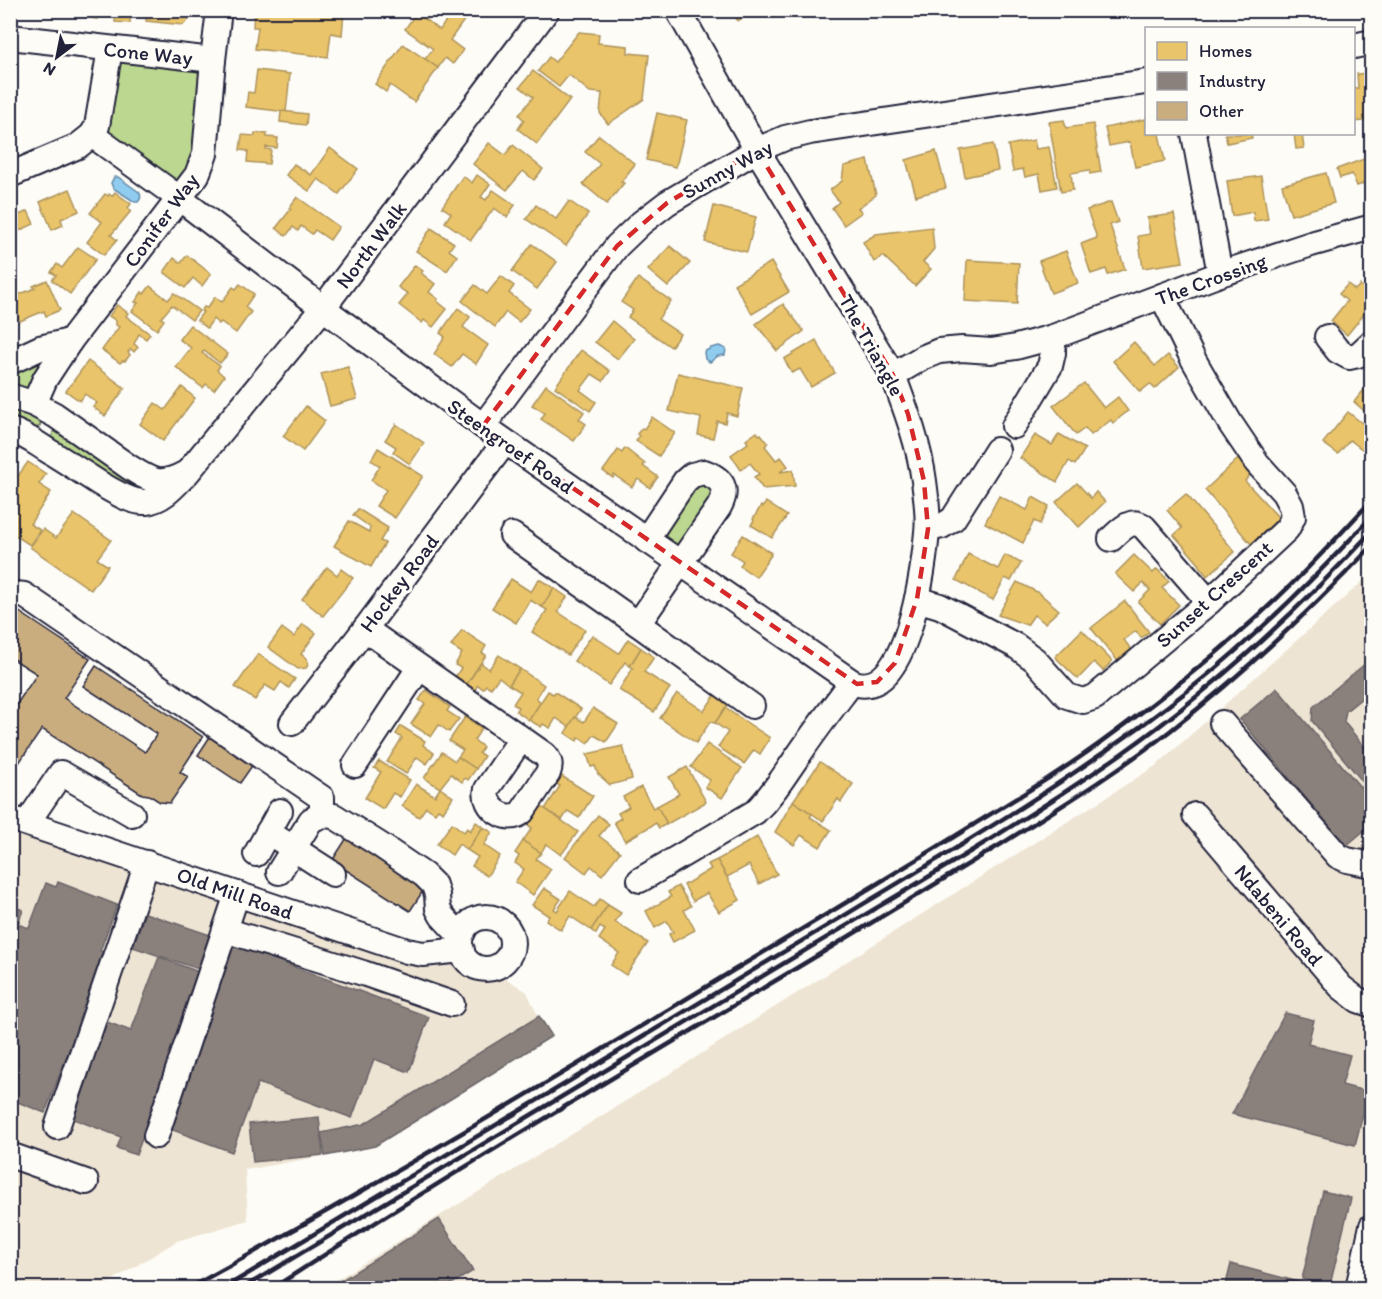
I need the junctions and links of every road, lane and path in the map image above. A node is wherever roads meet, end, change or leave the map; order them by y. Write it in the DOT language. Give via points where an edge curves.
graph roads {
  1 [pos="219,10"];
  2 [pos="547,10"];
  3 [pos="678,10"];
  4 [pos="10,37"];
  5 [pos="1371,42"];
  6 [pos="1355,46"];
  7 [pos="110,49"];
  8 [pos="213,60"];
  9 [pos="1145,82"];
  10 [pos="92,135"];
  11 [pos="1194,135"];
  12 [pos="757,150"];
  13 [pos="10,175"];
  14 [pos="179,198"];
  15 [pos="1371,227"];
  16 [pos="1220,274"];
  17 [pos="1162,296"];
  18 [pos="323,308"];
  19 [pos="1053,337"];
  20 [pos="1327,337"];
  21 [pos="70,341"];
  22 [pos="1371,342"];
  23 [pos="10,362"];
  24 [pos="893,375"];
  25 [pos="10,396"];
  26 [pos="34,404"];
  27 [pos="55,415"];
  28 [pos="483,426"];
  29 [pos="1014,426"];
  30 [pos="10,430"];
  31 [pos="505,442"];
  32 [pos="36,443"];
  33 [pos="998,450"];
  34 [pos="187,473"];
  35 [pos="928,529"];
  36 [pos="512,535"];
  37 [pos="1111,539"];
  38 [pos="646,540"];
  39 [pos="680,563"];
  40 [pos="10,598"];
  41 [pos="917,599"];
  42 [pos="1209,602"];
  43 [pos="639,624"];
  44 [pos="365,629"];
  45 [pos="419,668"];
  46 [pos="852,682"];
  47 [pos="752,706"];
  48 [pos="292,723"];
  49 [pos="1221,723"];
  50 [pos="520,739"];
  51 [pos="355,765"];
  52 [pos="280,811"];
  53 [pos="132,814"];
  54 [pos="322,815"];
  55 [pos="1195,815"];
  56 [pos="19,820"];
  57 [pos="268,832"];
  58 [pos="294,849"];
  59 [pos="256,854"];
  60 [pos="147,863"];
  61 [pos="1371,865"];
  62 [pos="279,872"];
  63 [pos="333,874"];
  64 [pos="640,880"];
  65 [pos="237,894"];
  66 [pos="225,930"];
  67 [pos="452,1004"];
  68 [pos="1371,1005"];
  69 [pos="57,1127"];
  70 [pos="156,1136"];
  71 [pos="10,1155"];
  72 [pos="86,1182"];
  73 [pos="1371,1226"];
  74 [pos="1358,1288"];
  1 -- 8 [label="street, Conifer Way"];
  2 -- 18 [label="street, North Walk"];
  3 -- 12 [label="street, The Triangle"];
  4 -- 7 [label="street, Cone Way"];
  5 -- 6 [label="street"];
  7 -- 8 [label="street, Cone Way"];
  7 -- 10 [label="street" via="98,126"];
  8 -- 14 [label="street, Conifer Way" via="205,154 197,175"];
  9 -- 12 [label="street, Sunny Way" via="810,132"];
  10 -- 13 [label="street" via="78,146"];
  10 -- 14 [label="street, Steengroef Road"];
  11 -- 16 [label="street"];
  12 -- 24 [label="street, The Triangle"];
  12 -- 28 [label="street, Sunny Way" via="667,203 617,246"];
  14 -- 18 [label="street, Steengroef Road"];
  14 -- 21 [label="street, Conifer Way"];
  15 -- 16 [label="street, The Crossing"];
  16 -- 17 [label="street, The Crossing"];
  17 -- 19 [label="street, The Crossing"];
  17 -- 42 [label="street, Sunset Crescent" via="1230,423 1257,463 1284,493 1293,517 1287,529"];
  18 -- 28 [label="street, Steengroef Road"];
  18 -- 34 [label="street, North Walk"];
  19 -- 24 [label="street, The Crossing" via="991,351 939,351"];
  19 -- 29 [label="street" via="1050,366"];
  20 -- 22 [label="street" via="1348,357 1358,355"];
  21 -- 23 [label="street" via="40,348"];
  21 -- 26 [label="street, Conifer Way"];
  24 -- 35 [label="street, The Triangle" via="917,442"];
  25 -- 26 [label="street"];
  26 -- 27 [label="street"];
  27 -- 32 [label="street"];
  27 -- 34 [label="street" via="154,480 164,482"];
  28 -- 31 [label="street, Steengroef Road"];
  30 -- 32 [label="street, North Walk"];
  31 -- 38 [label="street, Steengroef Road"];
  31 -- 44 [label="street, Hockey Road"];
  32 -- 34 [label="street, North Walk" via="111,490 144,502 170,491"];
  33 -- 35 [label="street" via="953,519"];
  35 -- 41 [label="street, The Triangle"];
  36 -- 43 [label="street"];
  37 -- 42 [label="street" via="1126,526 1139,523"];
  38 -- 39 [label="street, Steengroef Road"];
  38 -- 39 [label="street" via="692,475 704,472 720,481 725,492 723,499"];
  39 -- 43 [label="street"];
  39 -- 46 [label="street, Steengroef Road"];
  40 -- 54 [label="street" via="24,595 322,798"];
  41 -- 42 [label="street, Sunset Crescent" via="940,606 1016,646 1035,660 1067,696 1083,701 1095,698"];
  41 -- 46 [label="street, The Triangle" via="895,663 877,682"];
  43 -- 47 [label="street"];
  44 -- 45 [label="street"];
  44 -- 48 [label="street, Hockey Road"];
  45 -- 50 [label="street"];
  45 -- 51 [label="street"];
  46 -- 64 [label="street" via="755,812"];
  49 -- 61 [label="street" via="1338,856"];
  52 -- 57 [label="street"];
  53 -- 56 [label="street" via="62,773"];
  54 -- 58 [label="street" via="311,820"];
  54 -- 65 [label="street, Old Mill Road" via="334,816 424,875 434,885 442,916 462,941 423,954 407,951"];
  55 -- 68 [label="street, Ndabeni Road" via="1341,987"];
  56 -- 60 [label="street, Old Mill Road"];
  57 -- 58 [label="street"];
  57 -- 59 [label="street"];
  58 -- 62 [label="street"];
  58 -- 63 [label="street"];
  60 -- 65 [label="street, Old Mill Road"];
  60 -- 69 [label="street"];
  65 -- 66 [label="street"];
  66 -- 67 [label="street"];
  66 -- 70 [label="street"];
  71 -- 72 [label="street"];
  73 -- 74 [label="street"];
}
